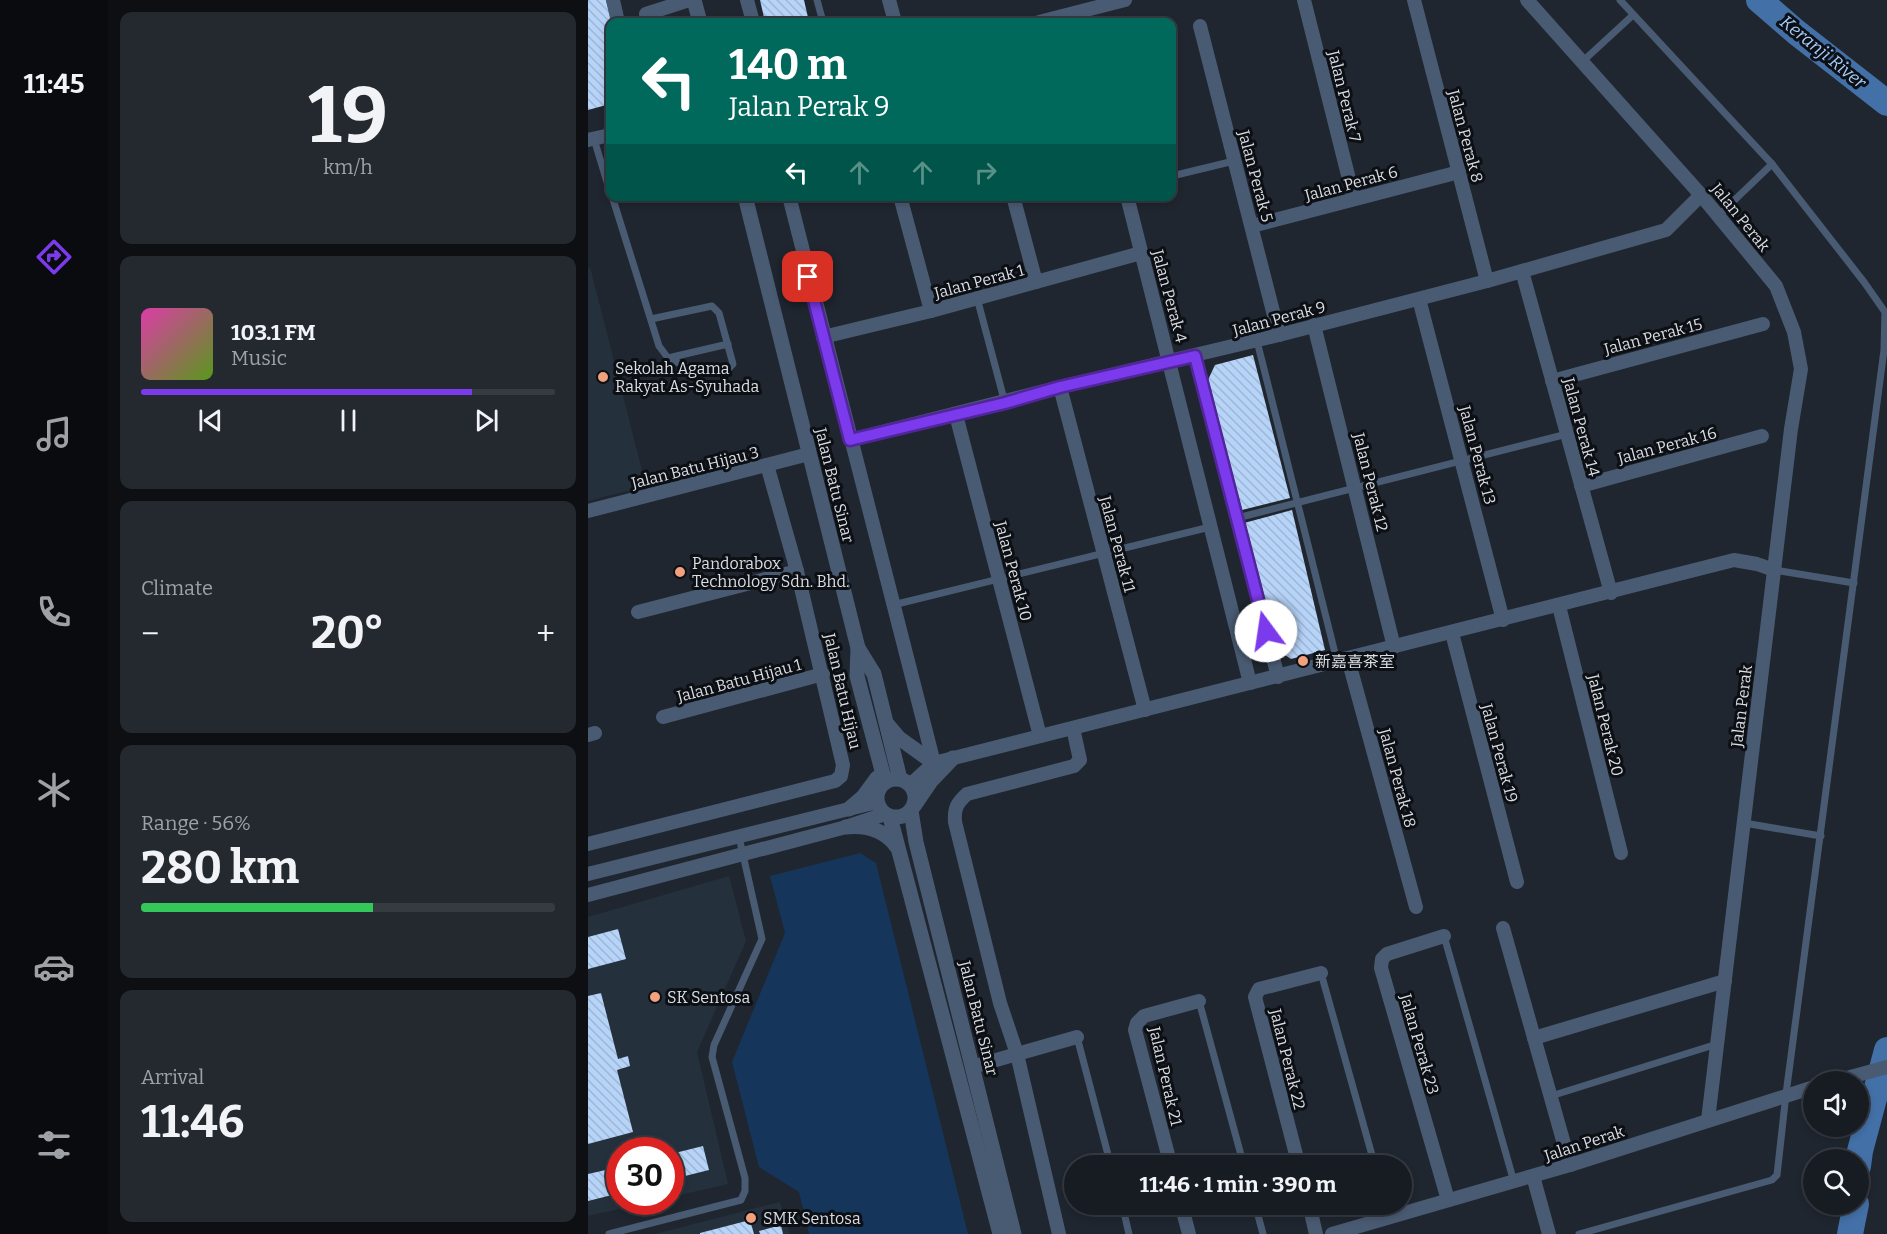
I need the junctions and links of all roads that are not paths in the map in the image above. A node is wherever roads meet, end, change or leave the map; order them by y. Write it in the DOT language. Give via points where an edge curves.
graph roads {
  1 [pos="613,0"];
  2 [pos="642,0"];
  3 [pos="747,0"];
  4 [pos="817,0"];
  5 [pos="889,0"];
  6 [pos="1124,0"];
  7 [pos="1304,0"];
  8 [pos="1414,0"];
  9 [pos="1527,0"];
  10 [pos="1620,0"];
  11 [pos="697,11"];
  12 [pos="1633,15"];
  13 [pos="1079,17"];
  14 [pos="617,18"];
  15 [pos="647,18"];
  16 [pos="752,18"];
  17 [pos="822,18"];
  18 [pos="894,18"];
  19 [pos="1200,26"];
  20 [pos="1582,62"];
  21 [pos="606,136"];
  22 [pos="591,140"];
  23 [pos="1234,161"];
  24 [pos="1772,164"];
  25 [pos="1459,172"];
  26 [pos="1176,175"];
  27 [pos="606,181"];
  28 [pos="1701,195"];
  29 [pos="1354,199"];
  30 [pos="614,201"];
  31 [pos="746,201"];
  32 [pos="790,201"];
  33 [pos="901,201"];
  34 [pos="1014,201"];
  35 [pos="1128,201"];
  36 [pos="1718,216"];
  37 [pos="1252,226"];
  38 [pos="1142,253"];
  39 [pos="1522,271"];
  40 [pos="1487,280"];
  41 [pos="1036,282"];
  42 [pos="977,298"];
  43 [pos="1419,299"];
  44 [pos="931,311"];
  45 [pos="651,319"];
  46 [pos="1763,324"];
  47 [pos="1314,325"];
  48 [pos="1279,335"];
  49 [pos="823,337"];
  50 [pos="1257,340"];
  51 [pos="728,344"];
  52 [pos="1195,356"];
  53 [pos="669,358"];
  54 [pos="1170,363"];
  55 [pos="1552,381"];
  56 [pos="1060,387"];
  57 [pos="1005,403"];
  58 [pos="956,415"];
  59 [pos="1567,434"];
  60 [pos="1762,436"];
  61 [pos="850,440"];
  62 [pos="809,454"];
  63 [pos="1462,460"];
  64 [pos="767,465"];
  65 [pos="1581,486"];
  66 [pos="1355,488"];
  67 [pos="1297,502"];
  68 [pos="588,511"];
  69 [pos="1237,518"];
  70 [pos="1210,527"];
  71 [pos="1103,553"];
  72 [pos="1774,570"];
  73 [pos="797,571"];
  74 [pos="999,580"];
  75 [pos="1854,583"];
  76 [pos="1611,593"];
  77 [pos="893,605"];
  78 [pos="1560,606"];
  79 [pos="638,612"];
  80 [pos="1503,620"];
  81 [pos="1452,633"];
  82 [pos="1394,647"];
  83 [pos="858,648"];
  84 [pos="1343,660"];
  85 [pos="823,674"];
  86 [pos="1278,676"];
  87 [pos="1250,683"];
  88 [pos="1145,710"];
  89 [pos="663,717"];
  90 [pos="886,722"];
  91 [pos="1073,728"];
  92 [pos="1040,736"];
  93 [pos="953,758"];
  94 [pos="881,763"];
  95 [pos="934,763"];
  96 [pos="898,782"];
  97 [pos="849,809"];
  98 [pos="912,809"];
  99 [pos="884,811"];
  100 [pos="1743,823"];
  101 [pos="846,827"];
  102 [pos="1821,836"];
  103 [pos="739,837"];
  104 [pos="588,844"];
  105 [pos="900,852"];
  106 [pos="1621,853"];
  107 [pos="743,855"];
  108 [pos="588,874"];
  109 [pos="1517,882"];
  110 [pos="588,895"];
  111 [pos="1416,907"];
  112 [pos="1503,928"];
  113 [pos="1443,936"];
  114 [pos="1321,973"];
  115 [pos="1725,981"];
  116 [pos="1199,1001"];
  117 [pos="1077,1037"];
  118 [pos="1534,1038"];
  119 [pos="1717,1044"];
  120 [pos="1017,1054"];
  121 [pos="972,1067"];
  122 [pos="1887,1067"];
  123 [pos="1869,1071"];
  124 [pos="1803,1090"];
  125 [pos="1786,1094"];
  126 [pos="1550,1096"];
  127 [pos="1708,1120"];
  128 [pos="1108,1155"];
  129 [pos="1167,1155"];
  130 [pos="1241,1155"];
  131 [pos="1296,1155"];
  132 [pos="1372,1155"];
  133 [pos="1570,1165"];
  134 [pos="1533,1176"];
  135 [pos="1514,1182"];
  136 [pos="1448,1200"];
  137 [pos="1412,1207"];
  138 [pos="1125,1215"];
  139 [pos="1184,1215"];
  140 [pos="1258,1215"];
  141 [pos="1312,1215"];
  142 [pos="1378,1215"];
  143 [pos="609,1234"];
  144 [pos="1000,1234"];
  145 [pos="1014,1234"];
  146 [pos="1059,1234"];
  147 [pos="1129,1234"];
  148 [pos="1189,1234"];
  149 [pos="1263,1234"];
  150 [pos="1316,1234"];
  151 [pos="1332,1234"];
  152 [pos="1549,1234"];
  153 [pos="1579,1234"];
  1 -- 14 [label="street"];
  2 -- 15 [label="street"];
  3 -- 16 [label="street"];
  4 -- 17 [label="lane"];
  5 -- 18 [label="street"];
  6 -- 13 [label="street"];
  7 -- 29 [label="street, Jalan Perak 7"];
  8 -- 25 [label="street, Jalan Perak 8"];
  9 -- 20 [label="street, Jalan Perak"];
  10 -- 12 [label="lane"];
  11 -- 15 [label="street"];
  12 -- 20 [label="lane"];
  12 -- 24 [label="lane"];
  19 -- 23 [label="street, Jalan Perak 5"];
  20 -- 28 [label="street, Jalan Perak"];
  21 -- 22 [label="street"];
  22 -- 27 [label="lane"];
  23 -- 26 [label="lane"];
  23 -- 37 [label="street, Jalan Perak 5"];
  24 -- 36 [label="lane"];
  24 -- 75 [label="lane" via="1885,312 1884,350"];
  25 -- 29 [label="street, Jalan Perak 6"];
  25 -- 40 [label="street, Jalan Perak 8"];
  28 -- 36 [label="street, Jalan Perak"];
  28 -- 39 [label="street, Jalan Perak 9" via="1666,230"];
  29 -- 37 [label="street, Jalan Perak 6"];
  30 -- 45 [label="lane"];
  31 -- 62 [label="street, Jalan Batu Sinar"];
  32 -- 49 [label="street, Jalan Batu Sinar"];
  33 -- 44 [label="street"];
  34 -- 41 [label="street"];
  35 -- 38 [label="street, Jalan Perak 4"];
  36 -- 72 [label="street, Jalan Perak" via="1776,286 1794,332 1801,369"];
  37 -- 48 [label="street, Jalan Perak 5"];
  38 -- 41 [label="street, Jalan Perak 1"];
  38 -- 54 [label="street, Jalan Perak 4"];
  39 -- 40 [label="street, Jalan Perak 9"];
  39 -- 55 [label="street, Jalan Perak 14"];
  40 -- 43 [label="street, Jalan Perak 9"];
  41 -- 42 [label="street, Jalan Perak 1"];
  42 -- 44 [label="street, Jalan Perak 1"];
  42 -- 57 [label="lane"];
  43 -- 47 [label="street, Jalan Perak 9"];
  43 -- 63 [label="street, Jalan Perak 13"];
  44 -- 49 [label="street, Jalan Perak 1"];
  45 -- 51 [label="lane" via="712,306 719,313"];
  45 -- 53 [label="lane" via="659,346"];
  46 -- 55 [label="street, Jalan Perak 15"];
  47 -- 48 [label="street, Jalan Perak 9"];
  47 -- 66 [label="street, Jalan Perak 12"];
  48 -- 50 [label="street, Jalan Perak 9"];
  49 -- 61 [label="street, Jalan Batu Sinar"];
  50 -- 52 [label="street, Jalan Perak 9"];
  50 -- 67 [label="lane"];
  51 -- 53 [label="lane"];
  51 -- 53 [label="lane" via="733,364 728,369 700,373"];
  52 -- 54 [label="street, Jalan Perak 9"];
  52 -- 69 [label="street, Jalan Perak 4"];
  54 -- 56 [label="street, Jalan Perak 9"];
  54 -- 70 [label="street, Jalan Perak 4"];
  55 -- 59 [label="street, Jalan Perak 14"];
  56 -- 57 [label="street, Jalan Perak 9"];
  56 -- 71 [label="street, Jalan Perak 11"];
  57 -- 58 [label="street, Jalan Perak 9"];
  58 -- 61 [label="street, Jalan Perak 9"];
  58 -- 74 [label="street, Jalan Perak 10"];
  59 -- 63 [label="lane"];
  59 -- 65 [label="street, Jalan Perak 14"];
  60 -- 65 [label="street, Jalan Perak 16"];
  61 -- 77 [label="street, Jalan Batu Sinar"];
  62 -- 64 [label="street, Jalan Batu Hijau 3"];
  62 -- 83 [label="street, Jalan Batu Sinar"];
  63 -- 66 [label="lane"];
  63 -- 80 [label="street, Jalan Perak 13"];
  64 -- 68 [label="street, Jalan Batu Hijau 3"];
  64 -- 73 [label="street, Jalan Batu Hijau"];
  65 -- 76 [label="street, Jalan Perak 14"];
  66 -- 67 [label="lane"];
  66 -- 82 [label="street, Jalan Perak 12"];
  67 -- 69 [label="lane"];
  67 -- 84 [label="lane"];
  69 -- 86 [label="street, Jalan Perak 4"];
  70 -- 71 [label="lane"];
  70 -- 87 [label="street, Jalan Perak 4"];
  71 -- 74 [label="lane"];
  71 -- 88 [label="street, Jalan Perak 11"];
  72 -- 75 [label="lane"];
  72 -- 76 [label="street" via="1734,560"];
  72 -- 100 [label="street, Jalan Perak"];
  73 -- 79 [label="street"];
  73 -- 85 [label="street, Jalan Batu Hijau"];
  74 -- 77 [label="lane"];
  74 -- 92 [label="street, Jalan Perak 10"];
  75 -- 102 [label="lane"];
  76 -- 78 [label="street"];
  77 -- 95 [label="street, Jalan Batu Sinar"];
  78 -- 80 [label="street"];
  78 -- 106 [label="street, Jalan Perak 20"];
  80 -- 81 [label="street"];
  81 -- 82 [label="street"];
  81 -- 109 [label="street, Jalan Perak 19"];
  82 -- 84 [label="street"];
  83 -- 90 [label="street" via="874,674"];
  83 -- 94 [label="street, Jalan Batu Sinar" via="857,675"];
  84 -- 86 [label="street"];
  84 -- 111 [label="street, Jalan Perak 18"];
  85 -- 89 [label="street, Jalan Batu Hijau 1"];
  85 -- 104 [label="street, Jalan Batu Hijau" via="843,765 841,776 835,781"];
  86 -- 87 [label="street"];
  87 -- 88 [label="street"];
  88 -- 91 [label="street"];
  90 -- 95 [label="street" via="899,738"];
  90 -- 96 [label="street"];
  91 -- 92 [label="street"];
  91 -- 120 [label="street" via="1080,760 1074,766 967,794 954,812 1000,1004"];
  92 -- 93 [label="street"];
  93 -- 95 [label="street"];
  93 -- 98 [label="street"];
  94 -- 96 [label="street, Jalan Batu Sinar"];
  94 -- 97 [label="street" via="874,785"];
  95 -- 96 [label="street"];
  96 -- 98 [label="street" via="915,795"];
  96 -- 99 [label="street" via="879,788"];
  97 -- 99 [label="street"];
  97 -- 103 [label="street"];
  98 -- 99 [label="street" via="901,817"];
  98 -- 121 [label="street, Jalan Batu Sinar" via="916,842"];
  99 -- 101 [label="street"];
  99 -- 105 [label="street, Jalan Batu Sinar"];
  100 -- 102 [label="lane"];
  100 -- 115 [label="street, Jalan Perak"];
  101 -- 105 [label="street" via="862,825 877,830"];
  101 -- 107 [label="street"];
  102 -- 125 [label="lane"];
  103 -- 107 [label="lane"];
  103 -- 108 [label="street"];
  105 -- 144 [label="street, Jalan Batu Sinar"];
  107 -- 110 [label="street"];
  107 -- 143 [label="lane" via="762,939 714,1045 712,1058 745,1178 745,1191 741,1200"];
  112 -- 118 [label="street"];
  113 -- 135 [label="lane"];
  113 -- 136 [label="street, Jalan Perak 23" via="1388,954 1382,959 1381,968"];
  114 -- 131 [label="street, Jalan Perak 22" via="1259,989 1255,998"];
  114 -- 132 [label="lane"];
  115 -- 118 [label="street"];
  115 -- 119 [label="street, Jalan Perak"];
  116 -- 129 [label="street, Jalan Perak 21" via="1144,1016 1135,1030"];
  116 -- 130 [label="lane"];
  117 -- 120 [label="street"];
  117 -- 128 [label="lane"];
  118 -- 126 [label="street"];
  119 -- 126 [label="lane"];
  119 -- 127 [label="street, Jalan Perak"];
  120 -- 121 [label="street"];
  120 -- 146 [label="street"];
  121 -- 145 [label="street, Jalan Batu Sinar"];
  122 -- 123 [label="street"];
  124 -- 125 [label="street"];
  125 -- 127 [label="street"];
  125 -- 153 [label="lane" via="1777,1175 1772,1180"];
  126 -- 133 [label="street"];
  127 -- 133 [label="street, Jalan Perak"];
  133 -- 134 [label="street, Jalan Perak"];
  134 -- 135 [label="street, Jalan Perak"];
  134 -- 152 [label="street"];
  135 -- 136 [label="street, Jalan Perak"];
  136 -- 137 [label="street, Jalan Perak"];
  138 -- 147 [label="lane"];
  139 -- 148 [label="street"];
  140 -- 149 [label="lane"];
  141 -- 150 [label="street"];
  142 -- 151 [label="street, Jalan Perak"];
}
